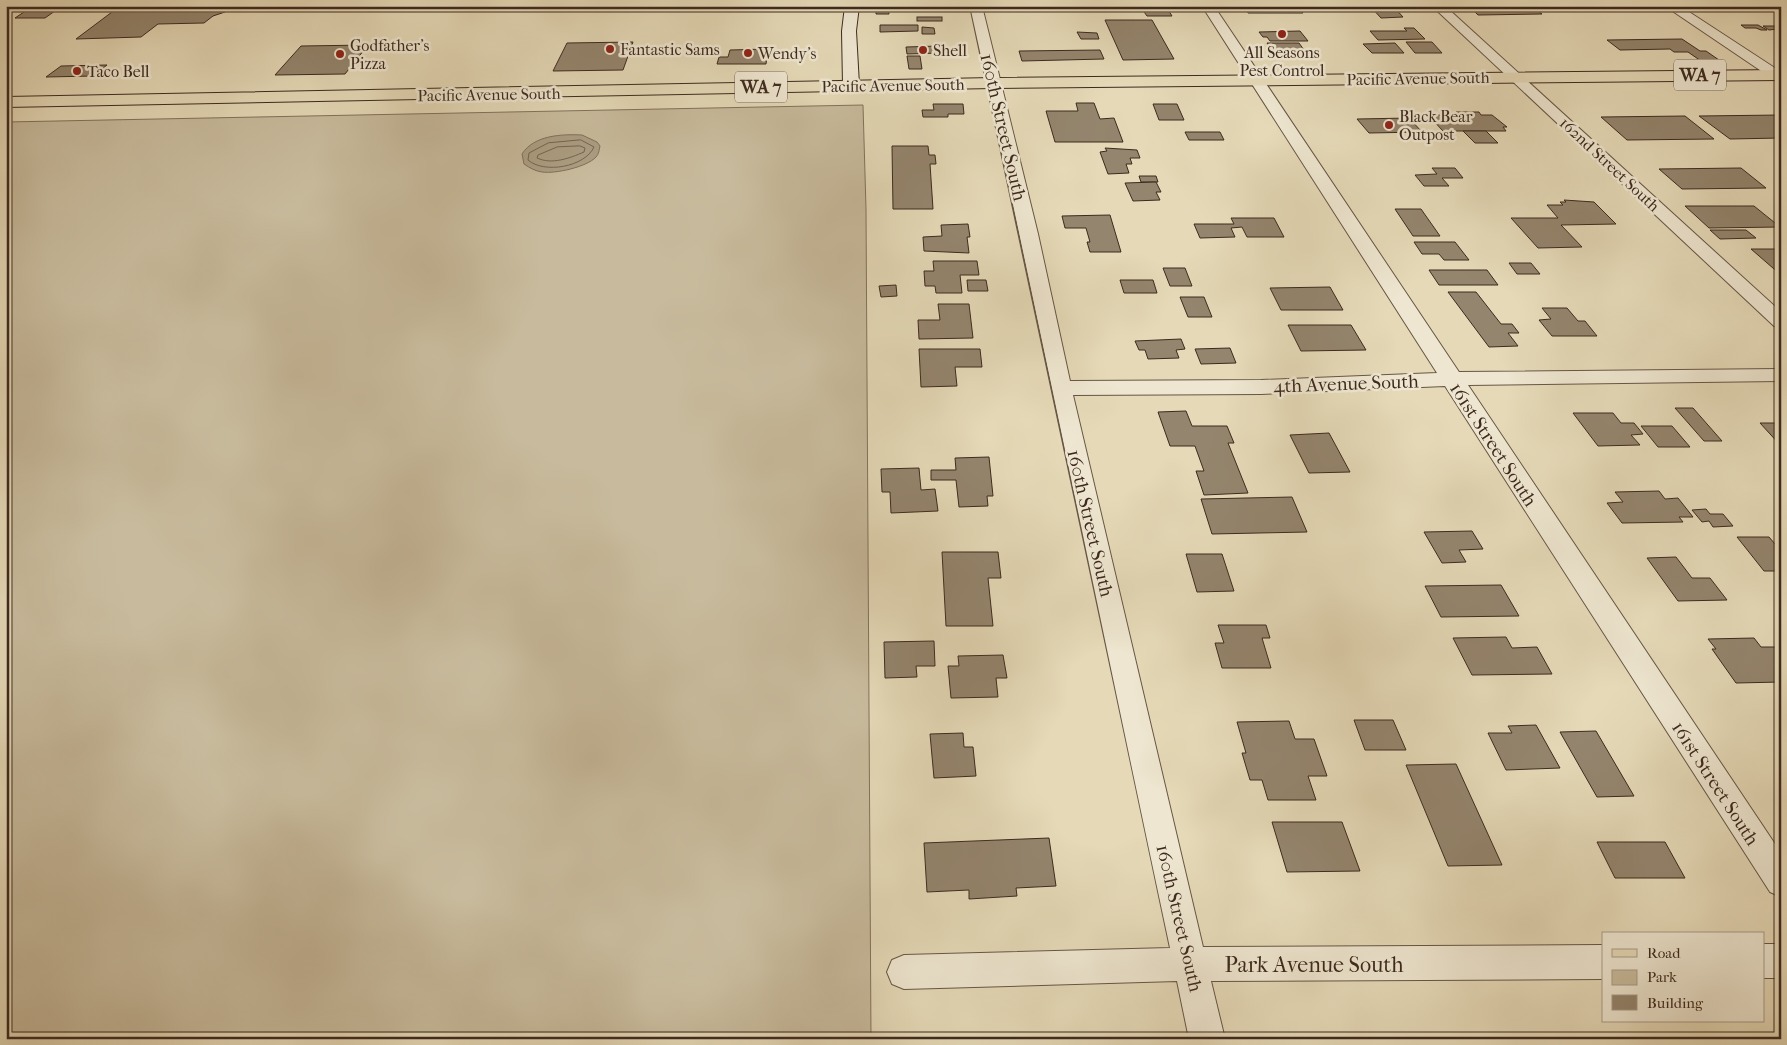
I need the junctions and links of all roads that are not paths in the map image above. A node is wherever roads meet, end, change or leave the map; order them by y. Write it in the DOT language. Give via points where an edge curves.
graph roads {
  1 [pos="852,6"];
  2 [pos="976,6"];
  3 [pos="1208,6"];
  4 [pos="1438,6"];
  5 [pos="1671,6"];
  6 [pos="1779,76"];
  7 [pos="1515,77"];
  8 [pos="1256,80"];
  9 [pos="993,83"];
  10 [pos="851,85"];
  11 [pos="6,102"];
  12 [pos="1781,322"];
  13 [pos="1781,375"];
  14 [pos="1452,379"];
  15 [pos="1061,388"];
  16 [pos="1781,881"];
  17 [pos="1764,961"];
  18 [pos="1781,961"];
  19 [pos="1602,962"];
  20 [pos="1190,964"];
  21 [pos="904,972"];
  22 [pos="1207,1039"];
  1 -- 10 [label="street" via="849,31"];
  2 -- 9 [label="street, 160th Street South"];
  3 -- 8 [label="street, 161st Street South"];
  4 -- 7 [label="street, 162nd Street South"];
  5 -- 6 [label="street"];
  6 -- 7 [label="main road, Pacific Avenue South / WA 7"];
  7 -- 8 [label="main road, Pacific Avenue South / WA 7"];
  7 -- 12 [label="street, 162nd Street South"];
  8 -- 9 [label="main road, Pacific Avenue South / WA 7"];
  8 -- 14 [label="street, 161st Street South"];
  9 -- 10 [label="main road, Pacific Avenue South / WA 7"];
  9 -- 15 [label="street, 160th Street South"];
  10 -- 11 [label="main road, Pacific Avenue South / WA 7"];
  13 -- 14 [label="street, 4th Avenue South"];
  14 -- 15 [label="street, 4th Avenue South" via="1261,387"];
  14 -- 16 [label="street, 161st Street South"];
  15 -- 20 [label="street, 160th Street South"];
  17 -- 18 [label="street"];
  19 -- 20 [label="street, Park Avenue South"];
  20 -- 21 [label="street, Park Avenue South"];
  20 -- 22 [label="street, 160th Street South"];
}
